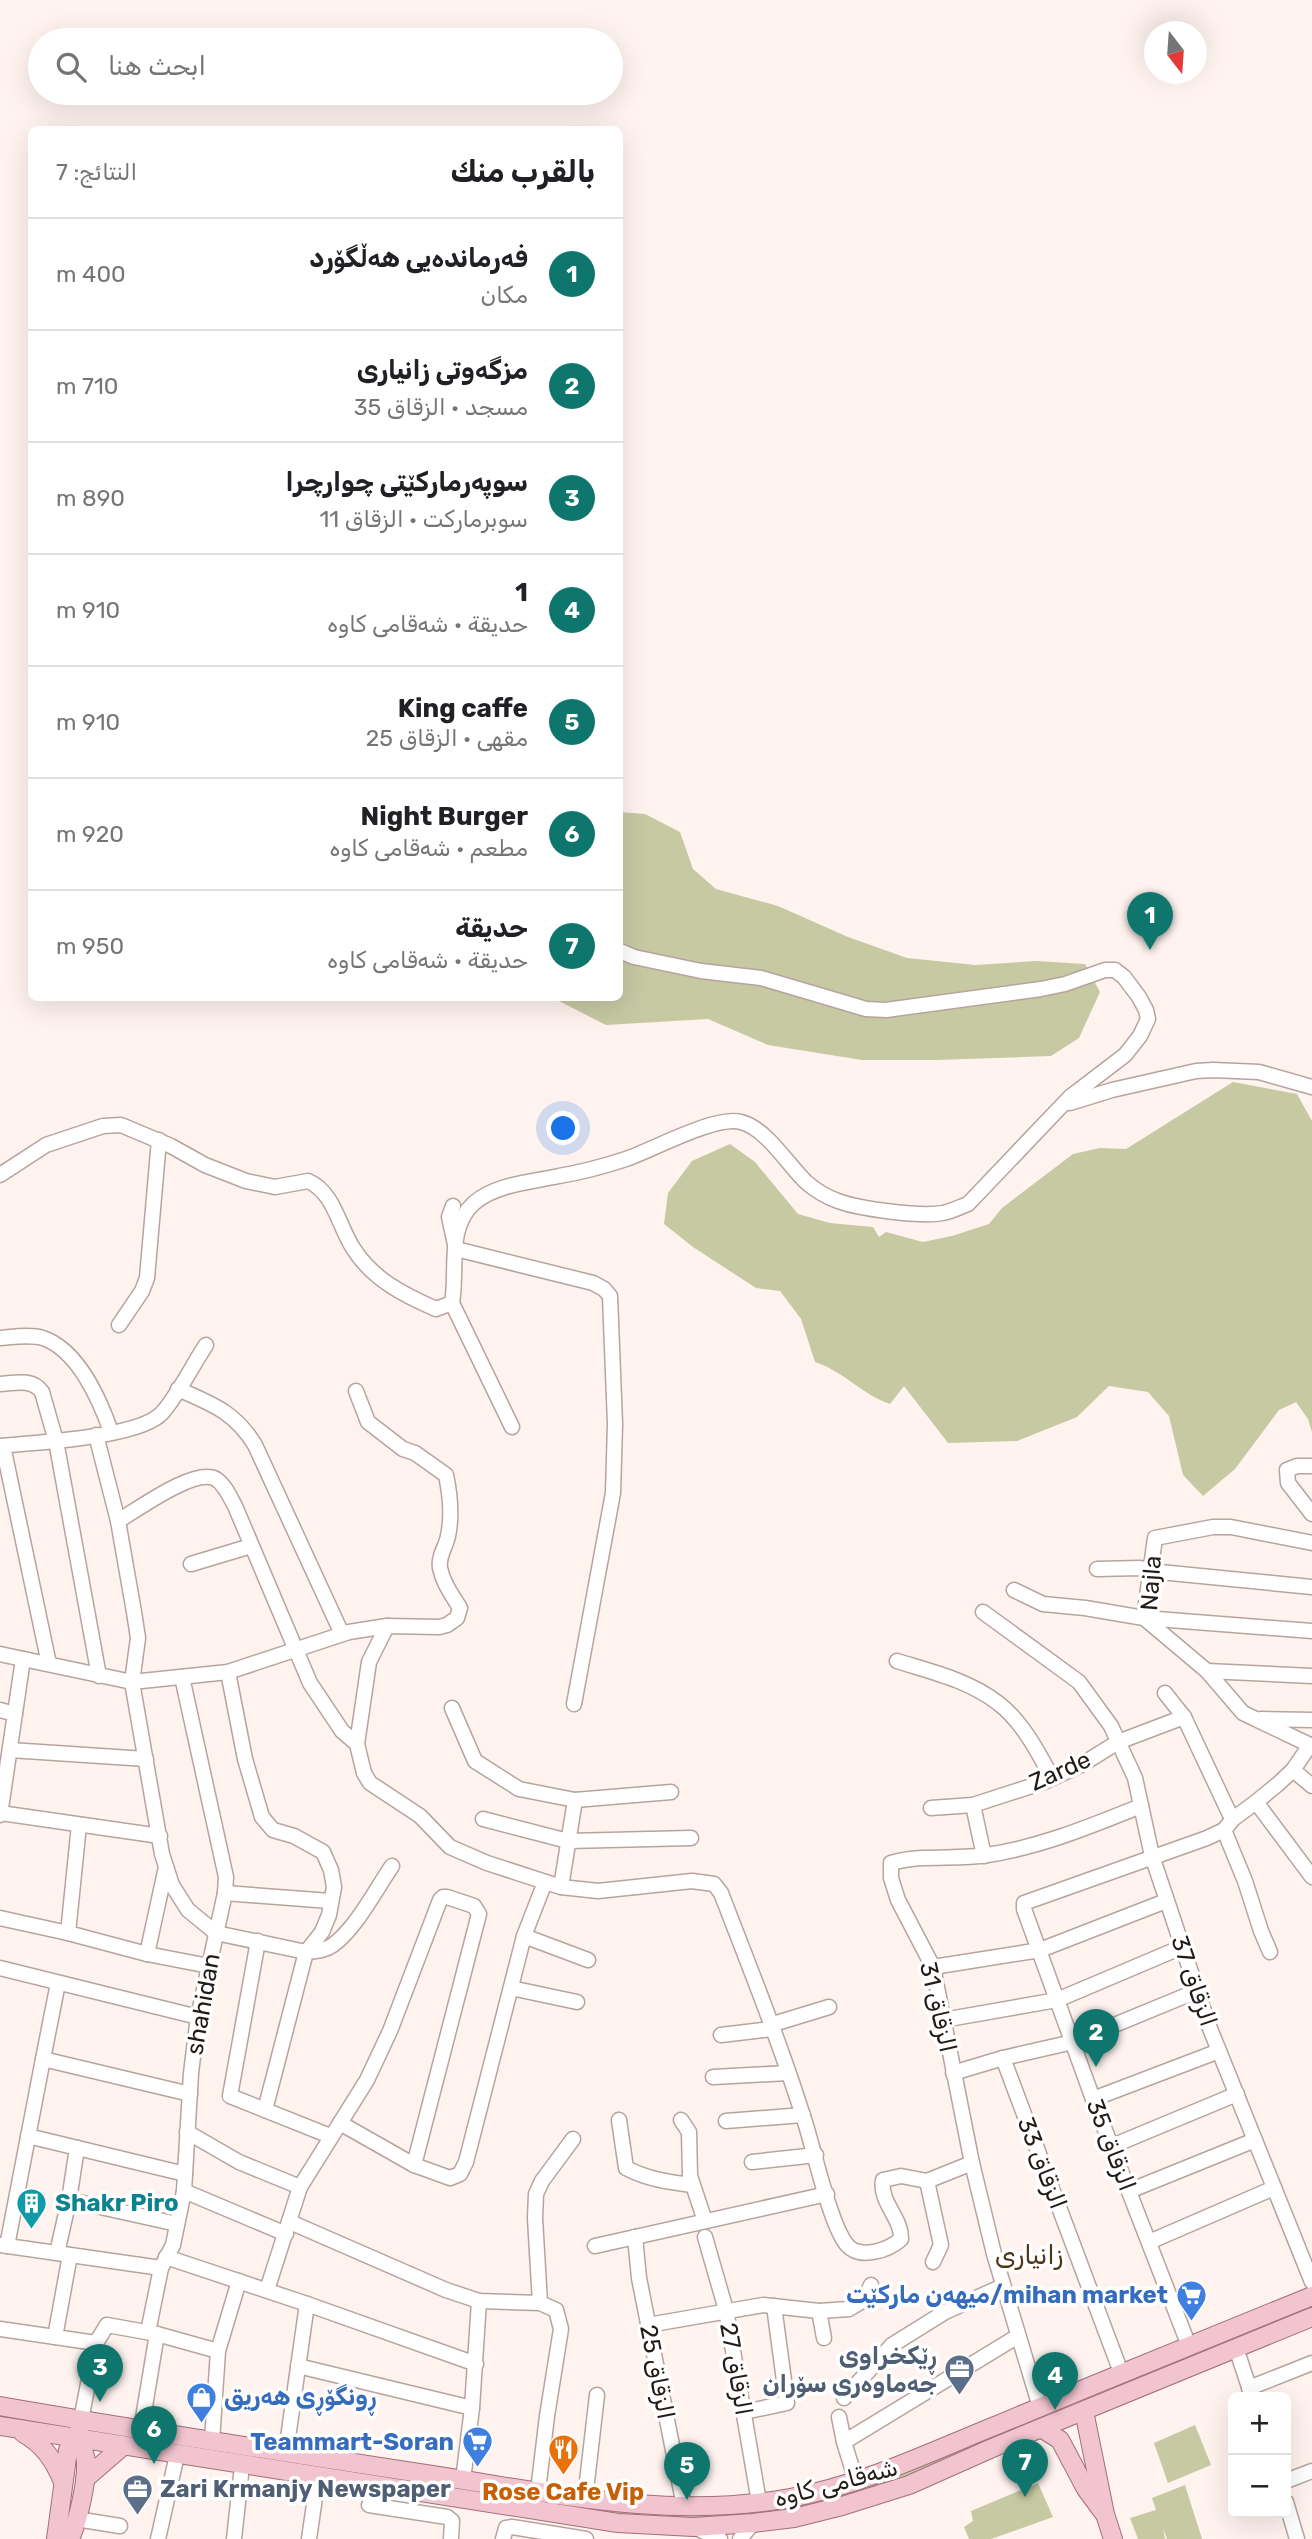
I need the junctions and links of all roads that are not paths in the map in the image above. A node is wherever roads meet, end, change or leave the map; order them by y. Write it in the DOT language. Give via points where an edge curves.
graph roads {
  1 [pos="623,952"];
  2 [pos="1312,1087"];
  3 [pos="1062,1105"];
  4 [pos="159,1140"];
  5 [pos="0,1175"];
  6 [pos="453,1206"];
  7 [pos="456,1249"];
  8 [pos="452,1303"];
  9 [pos="119,1325"];
  10 [pos="0,1338"];
  11 [pos="206,1345"];
  12 [pos="0,1384"];
  13 [pos="178,1389"];
  14 [pos="356,1391"];
  15 [pos="512,1427"];
  16 [pos="111,1432"];
  17 [pos="96,1435"];
  18 [pos="56,1441"];
  19 [pos="2,1446"];
  20 [pos="1312,1466"];
  21 [pos="1312,1514"];
  22 [pos="118,1521"];
  23 [pos="1312,1544"];
  24 [pos="251,1546"];
  25 [pos="191,1564"];
  26 [pos="1097,1569"];
  27 [pos="1150,1571"];
  28 [pos="1312,1587"];
  29 [pos="1014,1590"];
  30 [pos="983,1612"];
  31 [pos="1143,1618"];
  32 [pos="387,1626"];
  33 [pos="1312,1632"];
  34 [pos="342,1634"];
  35 [pos="296,1650"];
  36 [pos="0,1654"];
  37 [pos="23,1659"];
  38 [pos="897,1661"];
  39 [pos="49,1664"];
  40 [pos="1207,1671"];
  41 [pos="228,1672"];
  42 [pos="99,1676"];
  43 [pos="1312,1676"];
  44 [pos="182,1677"];
  45 [pos="132,1682"];
  46 [pos="1165,1693"];
  47 [pos="574,1704"];
  48 [pos="452,1708"];
  49 [pos="0,1710"];
  50 [pos="15,1714"];
  51 [pos="1184,1717"];
  52 [pos="1257,1719"];
  53 [pos="1312,1720"];
  54 [pos="1118,1742"];
  55 [pos="357,1744"];
  56 [pos="1311,1746"];
  57 [pos="10,1750"];
  58 [pos="146,1759"];
  59 [pos="1293,1770"];
  60 [pos="1052,1778"];
  61 [pos="1312,1786"];
  62 [pos="671,1793"];
  63 [pos="575,1800"];
  64 [pos="1256,1802"];
  65 [pos="973,1805"];
  66 [pos="1141,1806"];
  67 [pos="931,1808"];
  68 [pos="0,1814"];
  69 [pos="484,1819"];
  70 [pos="79,1825"];
  71 [pos="1228,1825"];
  72 [pos="160,1836"];
  73 [pos="691,1838"];
  74 [pos="568,1841"];
  75 [pos="984,1856"];
  76 [pos="1152,1856"];
  77 [pos="166,1866"];
  78 [pos="392,1866"];
  79 [pos="1312,1877"];
  80 [pos="545,1882"];
  81 [pos="561,1887"];
  82 [pos="225,1893"];
  83 [pos="330,1901"];
  84 [pos="1166,1901"];
  85 [pos="0,1918"];
  86 [pos="68,1933"];
  87 [pos="216,1933"];
  88 [pos="524,1936"];
  89 [pos="258,1941"];
  90 [pos="1182,1947"];
  91 [pos="1040,1950"];
  92 [pos="306,1952"];
  93 [pos="1270,1952"];
  94 [pos="147,1954"];
  95 [pos="588,1961"];
  96 [pos="209,1966"];
  97 [pos="933,1967"];
  98 [pos="0,1968"];
  99 [pos="58,1983"];
  100 [pos="511,1988"];
  101 [pos="1197,1991"];
  102 [pos="1057,2000"];
  103 [pos="577,2002"];
  104 [pos="829,2007"];
  105 [pos="198,2017"];
  106 [pos="943,2021"];
  107 [pos="770,2027"];
  108 [pos="721,2035"];
  109 [pos="1073,2042"];
  110 [pos="1219,2051"];
  111 [pos="1003,2058"];
  112 [pos="43,2059"];
  113 [pos="788,2073"];
  114 [pos="953,2073"];
  115 [pos="713,2077"];
  116 [pos="190,2094"];
  117 [pos="1237,2094"];
  118 [pos="1093,2099"];
  119 [pos="265,2110"];
  120 [pos="803,2115"];
  121 [pos="619,2120"];
  122 [pos="681,2120"];
  123 [pos="726,2121"];
  124 [pos="340,2123"];
  125 [pos="187,2132"];
  126 [pos="28,2136"];
  127 [pos="330,2136"];
  128 [pos="573,2139"];
  129 [pos="1255,2140"];
  130 [pos="1112,2146"];
  131 [pos="77,2148"];
  132 [pos="816,2155"];
  133 [pos="752,2162"];
  134 [pos="972,2164"];
  135 [pos="414,2165"];
  136 [pos="185,2174"];
  137 [pos="928,2181"];
  138 [pos="692,2185"];
  139 [pos="300,2187"];
  140 [pos="1274,2188"];
  141 [pos="184,2191"];
  142 [pos="1129,2191"];
  143 [pos="827,2194"];
  144 [pos="69,2200"];
  145 [pos="705,2221"];
  146 [pos="177,2224"];
  147 [pos="288,2228"];
  148 [pos="635,2237"];
  149 [pos="705,2237"];
  150 [pos="1149,2242"];
  151 [pos="4,2246"];
  152 [pos="595,2246"];
  153 [pos="63,2254"];
  154 [pos="163,2262"];
  155 [pos="933,2262"];
  156 [pos="240,2281"];
  157 [pos="1312,2282"];
  158 [pos="871,2285"];
  159 [pos="1003,2286"];
  160 [pos="267,2290"];
  161 [pos="1312,2296"];
  162 [pos="479,2301"];
  163 [pos="540,2303"];
  164 [pos="307,2304"];
  165 [pos="774,2306"];
  166 [pos="726,2310"];
  167 [pos="819,2311"];
  168 [pos="1312,2317"];
  169 [pos="648,2325"];
  170 [pos="0,2329"];
  171 [pos="152,2333"];
  172 [pos="1018,2336"];
  173 [pos="55,2337"];
  174 [pos="824,2338"];
  175 [pos="96,2343"];
  176 [pos="1189,2346"];
  177 [pos="1236,2348"];
  178 [pos="218,2351"];
  179 [pos="1312,2363"];
  180 [pos="476,2364"];
  181 [pos="298,2366"];
  182 [pos="1122,2375"];
  183 [pos="1251,2392"];
  184 [pos="1253,2392"];
  185 [pos="597,2395"];
  186 [pos="844,2398"];
  187 [pos="0,2406"];
  188 [pos="1040,2407"];
  189 [pos="472,2408"];
  190 [pos="1084,2411"];
  191 [pos="744,2412"];
  192 [pos="839,2417"];
  193 [pos="81,2420"];
  194 [pos="8,2428"];
  195 [pos="1041,2428"];
  196 [pos="141,2430"];
  197 [pos="78,2439"];
  198 [pos="212,2441"];
  199 [pos="844,2442"];
  200 [pos="123,2446"];
  201 [pos="286,2452"];
  202 [pos="177,2455"];
  203 [pos="242,2466"];
  204 [pos="1312,2471"];
  205 [pos="318,2477"];
  206 [pos="85,2479"];
  207 [pos="1291,2479"];
  208 [pos="463,2480"];
  209 [pos="856,2481"];
  210 [pos="63,2482"];
  211 [pos="534,2491"];
  212 [pos="585,2498"];
  213 [pos="759,2502"];
  214 [pos="369,2505"];
  215 [pos="684,2506"];
  216 [pos="527,2510"];
  217 [pos="1105,2515"];
  218 [pos="1291,2518"];
  219 [pos="76,2519"];
  220 [pos="753,2523"];
  221 [pos="120,2526"];
  222 [pos="693,2527"];
  223 [pos="523,2528"];
  224 [pos="505,2534"];
  225 [pos="55,2539"];
  226 [pos="70,2539"];
  227 [pos="158,2539"];
  228 [pos="234,2539"];
  229 [pos="309,2539"];
  230 [pos="451,2539"];
  231 [pos="582,2539"];
  232 [pos="720,2539"];
  233 [pos="740,2539"];
  234 [pos="1113,2539"];
  235 [pos="1297,2539"];
  1 -- 3 [label="street" via="701,971 761,978 866,1009 886,1010 1041,989 1115,970 1139,996 1148,1019 1125,1055"];
  2 -- 3 [label="street" via="1259,1072 1196,1071"];
  3 -- 7 [label="street" via="968,1204 941,1213 839,1202 807,1182 750,1125 728,1120 627,1158 487,1194 464,1215"];
  4 -- 5 [label="street" via="121,1125 103,1126 46,1145"];
  4 -- 8 [label="street" via="246,1181 275,1186 314,1184 325,1194 368,1268 387,1284 436,1309"];
  4 -- 9 [label="street" via="147,1278"];
  6 -- 7 [label="street" via="449,1217"];
  7 -- 8 [label="street"];
  7 -- 47 [label="street" via="593,1283 610,1296 613,1493"];
  8 -- 15 [label="street"];
  10 -- 16 [label="street" via="41,1337 57,1344 101,1403"];
  11 -- 13 [label="street"];
  12 -- 18 [label="street" via="37,1385"];
  13 -- 16 [label="street" via="152,1422"];
  13 -- 34 [label="street" via="223,1409 246,1429"];
  14 -- 32 [label="street" via="368,1422 446,1475 450,1493 448,1537 440,1565 460,1608 457,1619 439,1627"];
  16 -- 17 [label="street"];
  17 -- 18 [label="street"];
  17 -- 22 [label="street"];
  18 -- 19 [label="street"];
  18 -- 42 [label="street"];
  19 -- 39 [label="street"];
  20 -- 21 [label="street" via="1287,1471 1288,1483"];
  22 -- 24 [label="street" via="168,1490 205,1476 223,1486"];
  22 -- 45 [label="street" via="138,1638"];
  23 -- 27 [label="street, Najla" via="1213,1527 1155,1538"];
  24 -- 25 [label="street"];
  24 -- 35 [label="street"];
  26 -- 27 [label="street"];
  27 -- 28 [label="street"];
  27 -- 31 [label="street, Najla"];
  29 -- 31 [label="street" via="1044,1604"];
  30 -- 54 [label="street, الزقاق 37" via="1079,1682"];
  31 -- 33 [label="street"];
  31 -- 40 [label="street, Najla"];
  32 -- 34 [label="street"];
  32 -- 55 [label="street" via="369,1662"];
  34 -- 35 [label="street"];
  35 -- 41 [label="street"];
  35 -- 55 [label="street" via="320,1699"];
  36 -- 37 [label="street"];
  37 -- 39 [label="street"];
  37 -- 50 [label="street"];
  38 -- 60 [label="street" via="956,1679 1000,1704 1037,1750"];
  39 -- 42 [label="street"];
  40 -- 43 [label="street"];
  40 -- 52 [label="street, Najla" via="1243,1713"];
  41 -- 44 [label="street"];
  41 -- 83 [label="street" via="262,1816 273,1830 323,1852 334,1886"];
  42 -- 45 [label="street"];
  44 -- 45 [label="street"];
  44 -- 82 [label="street, shahidan" via="226,1877"];
  45 -- 58 [label="street"];
  46 -- 51 [label="street"];
  48 -- 63 [label="street" via="475,1761 519,1789"];
  49 -- 50 [label="street"];
  50 -- 57 [label="street"];
  51 -- 54 [label="street, Zarde"];
  51 -- 71 [label="street"];
  52 -- 53 [label="street"];
  52 -- 56 [label="street, Najla"];
  54 -- 60 [label="street, Zarde"];
  54 -- 66 [label="street, الزقاق 37" via="1135,1778"];
  55 -- 80 [label="street" via="370,1783 420,1816 450,1847"];
  56 -- 59 [label="street"];
  57 -- 58 [label="street"];
  57 -- 68 [label="street"];
  58 -- 72 [label="street"];
  59 -- 61 [label="street"];
  59 -- 64 [label="street"];
  60 -- 65 [label="street, Zarde"];
  62 -- 63 [label="street"];
  63 -- 74 [label="street"];
  64 -- 71 [label="street"];
  64 -- 79 [label="street"];
  65 -- 67 [label="street, Zarde"];
  65 -- 75 [label="street"];
  66 -- 75 [label="street, الزقاق 31" via="1077,1832"];
  66 -- 76 [label="street, الزقاق 37"];
  68 -- 70 [label="street"];
  69 -- 74 [label="street"];
  70 -- 72 [label="street"];
  70 -- 86 [label="street"];
  71 -- 76 [label="street" via="1207,1838"];
  71 -- 93 [label="street"];
  72 -- 77 [label="street"];
  73 -- 74 [label="street"];
  74 -- 81 [label="street"];
  75 -- 97 [label="street, الزقاق 31" via="907,1858 891,1863 898,1900"];
  76 -- 84 [label="street, الزقاق 37"];
  76 -- 91 [label="street, الزقاق 35" via="1024,1903"];
  77 -- 87 [label="street" via="188,1910"];
  77 -- 94 [label="street"];
  78 -- 92 [label="street" via="348,1930 331,1947"];
  80 -- 81 [label="street"];
  80 -- 88 [label="street"];
  81 -- 107 [label="street" via="598,1891 692,1881 714,1884"];
  82 -- 83 [label="street"];
  82 -- 87 [label="street, shahidan"];
  83 -- 92 [label="street" via="322,1932"];
  84 -- 90 [label="street, الزقاق 37"];
  84 -- 91 [label="street"];
  85 -- 86 [label="street"];
  86 -- 94 [label="street"];
  87 -- 89 [label="street"];
  87 -- 96 [label="street, shahidan"];
  88 -- 95 [label="street"];
  88 -- 100 [label="street"];
  89 -- 92 [label="street"];
  89 -- 119 [label="street" via="230,2096"];
  90 -- 101 [label="street, الزقاق 37"];
  90 -- 102 [label="street"];
  91 -- 97 [label="street"];
  91 -- 102 [label="street, الزقاق 35"];
  92 -- 119 [label="street"];
  94 -- 96 [label="street"];
  96 -- 105 [label="street, shahidan"];
  97 -- 106 [label="street, الزقاق 31"];
  98 -- 99 [label="street"];
  99 -- 105 [label="street"];
  99 -- 112 [label="street"];
  100 -- 103 [label="street"];
  100 -- 135 [label="street" via="460,2175 450,2178"];
  101 -- 109 [label="street"];
  101 -- 110 [label="street, الزقاق 37"];
  102 -- 106 [label="street"];
  102 -- 109 [label="street, الزقاق 35"];
  104 -- 107 [label="street"];
  105 -- 116 [label="street, shahidan"];
  106 -- 114 [label="street, الزقاق 31"];
  107 -- 108 [label="street"];
  107 -- 113 [label="street"];
  109 -- 111 [label="street"];
  109 -- 118 [label="street, الزقاق 35"];
  110 -- 117 [label="street, الزقاق 37"];
  110 -- 118 [label="street"];
  111 -- 114 [label="street"];
  111 -- 182 [label="street, الزقاق 33"];
  112 -- 116 [label="street"];
  112 -- 126 [label="street"];
  113 -- 115 [label="street"];
  113 -- 120 [label="street"];
  114 -- 134 [label="street, الزقاق 31"];
  116 -- 125 [label="street, shahidan"];
  117 -- 129 [label="street, الزقاق 37"];
  117 -- 130 [label="street"];
  118 -- 130 [label="street, الزقاق 35"];
  119 -- 127 [label="street"];
  120 -- 123 [label="street"];
  120 -- 132 [label="street"];
  121 -- 138 [label="street" via="626,2168 664,2182"];
  122 -- 138 [label="street" via="689,2132"];
  124 -- 127 [label="street"];
  124 -- 135 [label="street"];
  124 -- 135 [label="street" via="390,2031 440,1900 447,1897 474,1906 479,1914"];
  125 -- 136 [label="street, shahidan"];
  125 -- 139 [label="street" via="239,2162"];
  126 -- 131 [label="street"];
  126 -- 151 [label="street"];
  127 -- 139 [label="street"];
  128 -- 163 [label="street" via="536,2194"];
  129 -- 140 [label="street, الزقاق 37"];
  129 -- 142 [label="street"];
  130 -- 142 [label="street, الزقاق 35"];
  131 -- 136 [label="street"];
  131 -- 144 [label="street"];
  132 -- 133 [label="street"];
  132 -- 143 [label="street"];
  134 -- 137 [label="street"];
  134 -- 159 [label="street, الزقاق 31"];
  136 -- 141 [label="street, shahidan"];
  137 -- 143 [label="street" via="901,2176 883,2180 884,2196 901,2239 876,2251 849,2248"];
  137 -- 155 [label="street" via="941,2245"];
  138 -- 145 [label="street"];
  139 -- 147 [label="street"];
  140 -- 150 [label="street"];
  140 -- 157 [label="street, الزقاق 37"];
  141 -- 146 [label="street, shahidan"];
  141 -- 147 [label="street"];
  142 -- 150 [label="street, الزقاق 35"];
  143 -- 145 [label="street"];
  144 -- 146 [label="street"];
  144 -- 153 [label="street"];
  145 -- 148 [label="street"];
  146 -- 154 [label="street, shahidan" via="173,2245"];
  147 -- 160 [label="street"];
  147 -- 162 [label="street"];
  148 -- 152 [label="street"];
  148 -- 169 [label="street, الزقاق 25"];
  149 -- 166 [label="street, الزقاق 27"];
  150 -- 176 [label="street, الزقاق 35"];
  151 -- 153 [label="street"];
  153 -- 154 [label="street"];
  153 -- 173 [label="street"];
  154 -- 156 [label="street"];
  154 -- 171 [label="street, shahidan"];
  156 -- 160 [label="street"];
  156 -- 178 [label="street"];
  158 -- 167 [label="street" via="864,2300 849,2309"];
  159 -- 172 [label="street, الزقاق 31"];
  159 -- 186 [label="street" via="945,2312 892,2345"];
  160 -- 164 [label="street"];
  161 -- 176 [label="main road, شەقامی کاوە"];
  162 -- 163 [label="street"];
  162 -- 180 [label="street"];
  163 -- 211 [label="street" via="556,2310 561,2329"];
  164 -- 180 [label="street"];
  164 -- 181 [label="street"];
  165 -- 166 [label="street"];
  165 -- 167 [label="street"];
  165 -- 191 [label="street" via="787,2403"];
  166 -- 169 [label="street"];
  166 -- 191 [label="street, الزقاق 27"];
  167 -- 174 [label="street"];
  168 -- 177 [label="main road, شەقامی کاوە"];
  169 -- 215 [label="street, الزقاق 25"];
  170 -- 173 [label="street"];
  171 -- 175 [label="street" via="107,2325"];
  171 -- 178 [label="street"];
  171 -- 196 [label="street, shahidan"];
  172 -- 188 [label="street, الزقاق 31"];
  172 -- 199 [label="street"];
  173 -- 175 [label="street"];
  175 -- 193 [label="street"];
  176 -- 182 [label="main road, شەقامی کاوە"];
  177 -- 183 [label="street"];
  177 -- 190 [label="main road, شەقامی کاوە"];
  178 -- 198 [label="street"];
  179 -- 184 [label="street"];
  180 -- 189 [label="street"];
  181 -- 189 [label="street"];
  181 -- 201 [label="street"];
  182 -- 188 [label="main road, شەقامی کاوە"];
  185 -- 212 [label="street"];
  187 -- 193 [label="main road, شەقامی کاوە"];
  188 -- 209 [label="main road, شەقامی کاوە"];
  189 -- 208 [label="street"];
  190 -- 195 [label="main road, شەقامی کاوە"];
  190 -- 217 [label="main road"];
  191 -- 213 [label="street, الزقاق 27"];
  192 -- 199 [label="street"];
  193 -- 196 [label="main road, شەقامی کاوە"];
  193 -- 197 [label="main road"];
  194 -- 197 [label="main road, شەقامی کاوە"];
  194 -- 210 [label="main road" via="35,2440 57,2466"];
  195 -- 217 [label="main road" via="1060,2440"];
  195 -- 220 [label="main road, شەقامی کاوە" via="909,2485 794,2518"];
  196 -- 198 [label="main road, شەقامی کاوە"];
  197 -- 200 [label="main road, شەقامی کاوە"];
  197 -- 206 [label="main road" via="86,2456"];
  197 -- 210 [label="main road" via="69,2447"];
  198 -- 201 [label="main road, شەقامی کاوە"];
  199 -- 209 [label="street"];
  200 -- 202 [label="main road, شەقامی کاوە"];
  200 -- 206 [label="main road"];
  201 -- 208 [label="main road, شەقامی کاوە"];
  202 -- 203 [label="main road, شەقامی کاوە"];
  202 -- 227 [label="street"];
  203 -- 205 [label="main road, شەقامی کاوە"];
  203 -- 228 [label="street"];
  204 -- 207 [label="street"];
  205 -- 216 [label="main road, شەقامی کاوە"];
  205 -- 229 [label="street"];
  206 -- 219 [label="main road"];
  208 -- 211 [label="main road, شەقامی کاوە"];
  209 -- 213 [label="main road, شەقامی کاوە"];
  210 -- 225 [label="main road"];
  211 -- 212 [label="main road, شەقامی کاوە"];
  211 -- 216 [label="main road"];
  212 -- 215 [label="main road, شەقامی کاوە"];
  213 -- 215 [label="main road, شەقامی کاوە"];
  214 -- 230 [label="street" via="447,2517 452,2521"];
  216 -- 222 [label="main road, شەقامی کاوە" via="618,2523"];
  216 -- 223 [label="street"];
  217 -- 234 [label="main road"];
  218 -- 235 [label="street"];
  219 -- 221 [label="street"];
  219 -- 226 [label="main road"];
  220 -- 222 [label="main road, شەقامی کاوە"];
  220 -- 233 [label="street"];
  222 -- 232 [label="street"];
  223 -- 224 [label="street"];
  223 -- 231 [label="street"];
}
